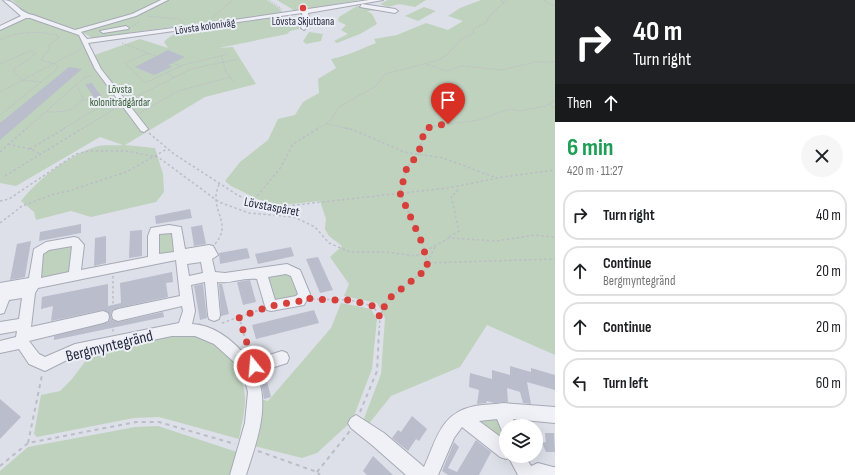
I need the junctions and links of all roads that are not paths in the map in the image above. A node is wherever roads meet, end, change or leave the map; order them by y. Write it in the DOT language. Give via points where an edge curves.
graph roads {
  1 [pos="6,0"];
  2 [pos="165,0"];
  3 [pos="380,0"];
  4 [pos="358,4"];
  5 [pos="395,11"];
  6 [pos="305,12"];
  7 [pos="25,16"];
  8 [pos="0,28"];
  9 [pos="126,28"];
  10 [pos="304,28"];
  11 [pos="78,33"];
  12 [pos="86,43"];
  13 [pos="144,129"];
  14 [pos="208,253"];
  15 [pos="180,256"];
  16 [pos="154,260"];
  17 [pos="261,273"];
  18 [pos="75,276"];
  19 [pos="210,276"];
  20 [pos="184,282"];
  21 [pos="0,288"];
  22 [pos="32,288"];
  23 [pos="187,300"];
  24 [pos="0,309"];
  25 [pos="214,315"];
  26 [pos="0,328"];
  27 [pos="184,329"];
  28 [pos="23,333"];
  29 [pos="0,347"];
  30 [pos="282,358"];
  31 [pos="251,369"];
  32 [pos="555,415"];
  33 [pos="462,418"];
  34 [pos="505,419"];
  35 [pos="356,423"];
  36 [pos="499,446"];
  37 [pos="519,463"];
  38 [pos="238,475"];
  39 [pos="422,475"];
  40 [pos="430,475"];
  41 [pos="528,475"];
  42 [pos="553,475"];
  1 -- 7 [label="street"];
  2 -- 11 [label="street" via="134,15"];
  3 -- 4 [label="street, Lövsta koloniväg"];
  4 -- 5 [label="street"];
  4 -- 6 [label="street, Lövsta koloniväg"];
  6 -- 10 [label="street"];
  6 -- 12 [label="street, Lövsta koloniväg"];
  7 -- 8 [label="street"];
  7 -- 11 [label="street" via="35,17"];
  9 -- 11 [label="street"];
  11 -- 12 [label="street"];
  12 -- 13 [label="street" via="101,73"];
  14 -- 15 [label="street"];
  14 -- 19 [label="street"];
  14 -- 20 [label="street" via="180,261"];
  15 -- 16 [label="street"];
  15 -- 16 [label="street" via="177,230 162,229 155,231 153,236"];
  16 -- 18 [label="street"];
  17 -- 17 [label="street" via="271,306 300,301 302,298 304,294 296,273 287,269"];
  17 -- 19 [label="street" via="225,278"];
  18 -- 22 [label="street"];
  18 -- 22 [label="street" via="78,245 74,241 46,246 38,252"];
  19 -- 20 [label="street"];
  19 -- 25 [label="street"];
  20 -- 23 [label="street"];
  21 -- 22 [label="street" via="26,283"];
  22 -- 24 [label="street" via="4,295"];
  22 -- 28 [label="street"];
  23 -- 27 [label="street" via="189,311"];
  23 -- 28 [label="street, Bergmyntegränd"];
  26 -- 28 [label="street, Bergmyntegränd"];
  27 -- 28 [label="street, Bergmyntegränd" via="74,350 44,364 34,360"];
  27 -- 31 [label="street, Bergmyntegränd" via="222,341"];
  28 -- 29 [label="street, Bergmyntegränd"];
  30 -- 31 [label="street"];
  31 -- 38 [label="street, Bergmyntegränd" via="255,392 254,411"];
  32 -- 34 [label="street"];
  33 -- 34 [label="street" via="470,414"];
  33 -- 36 [label="street"];
  33 -- 40 [label="street" via="452,427"];
  35 -- 39 [label="street" via="416,473"];
  37 -- 41 [label="street"];
  41 -- 42 [label="street" via="538,471"];
}
